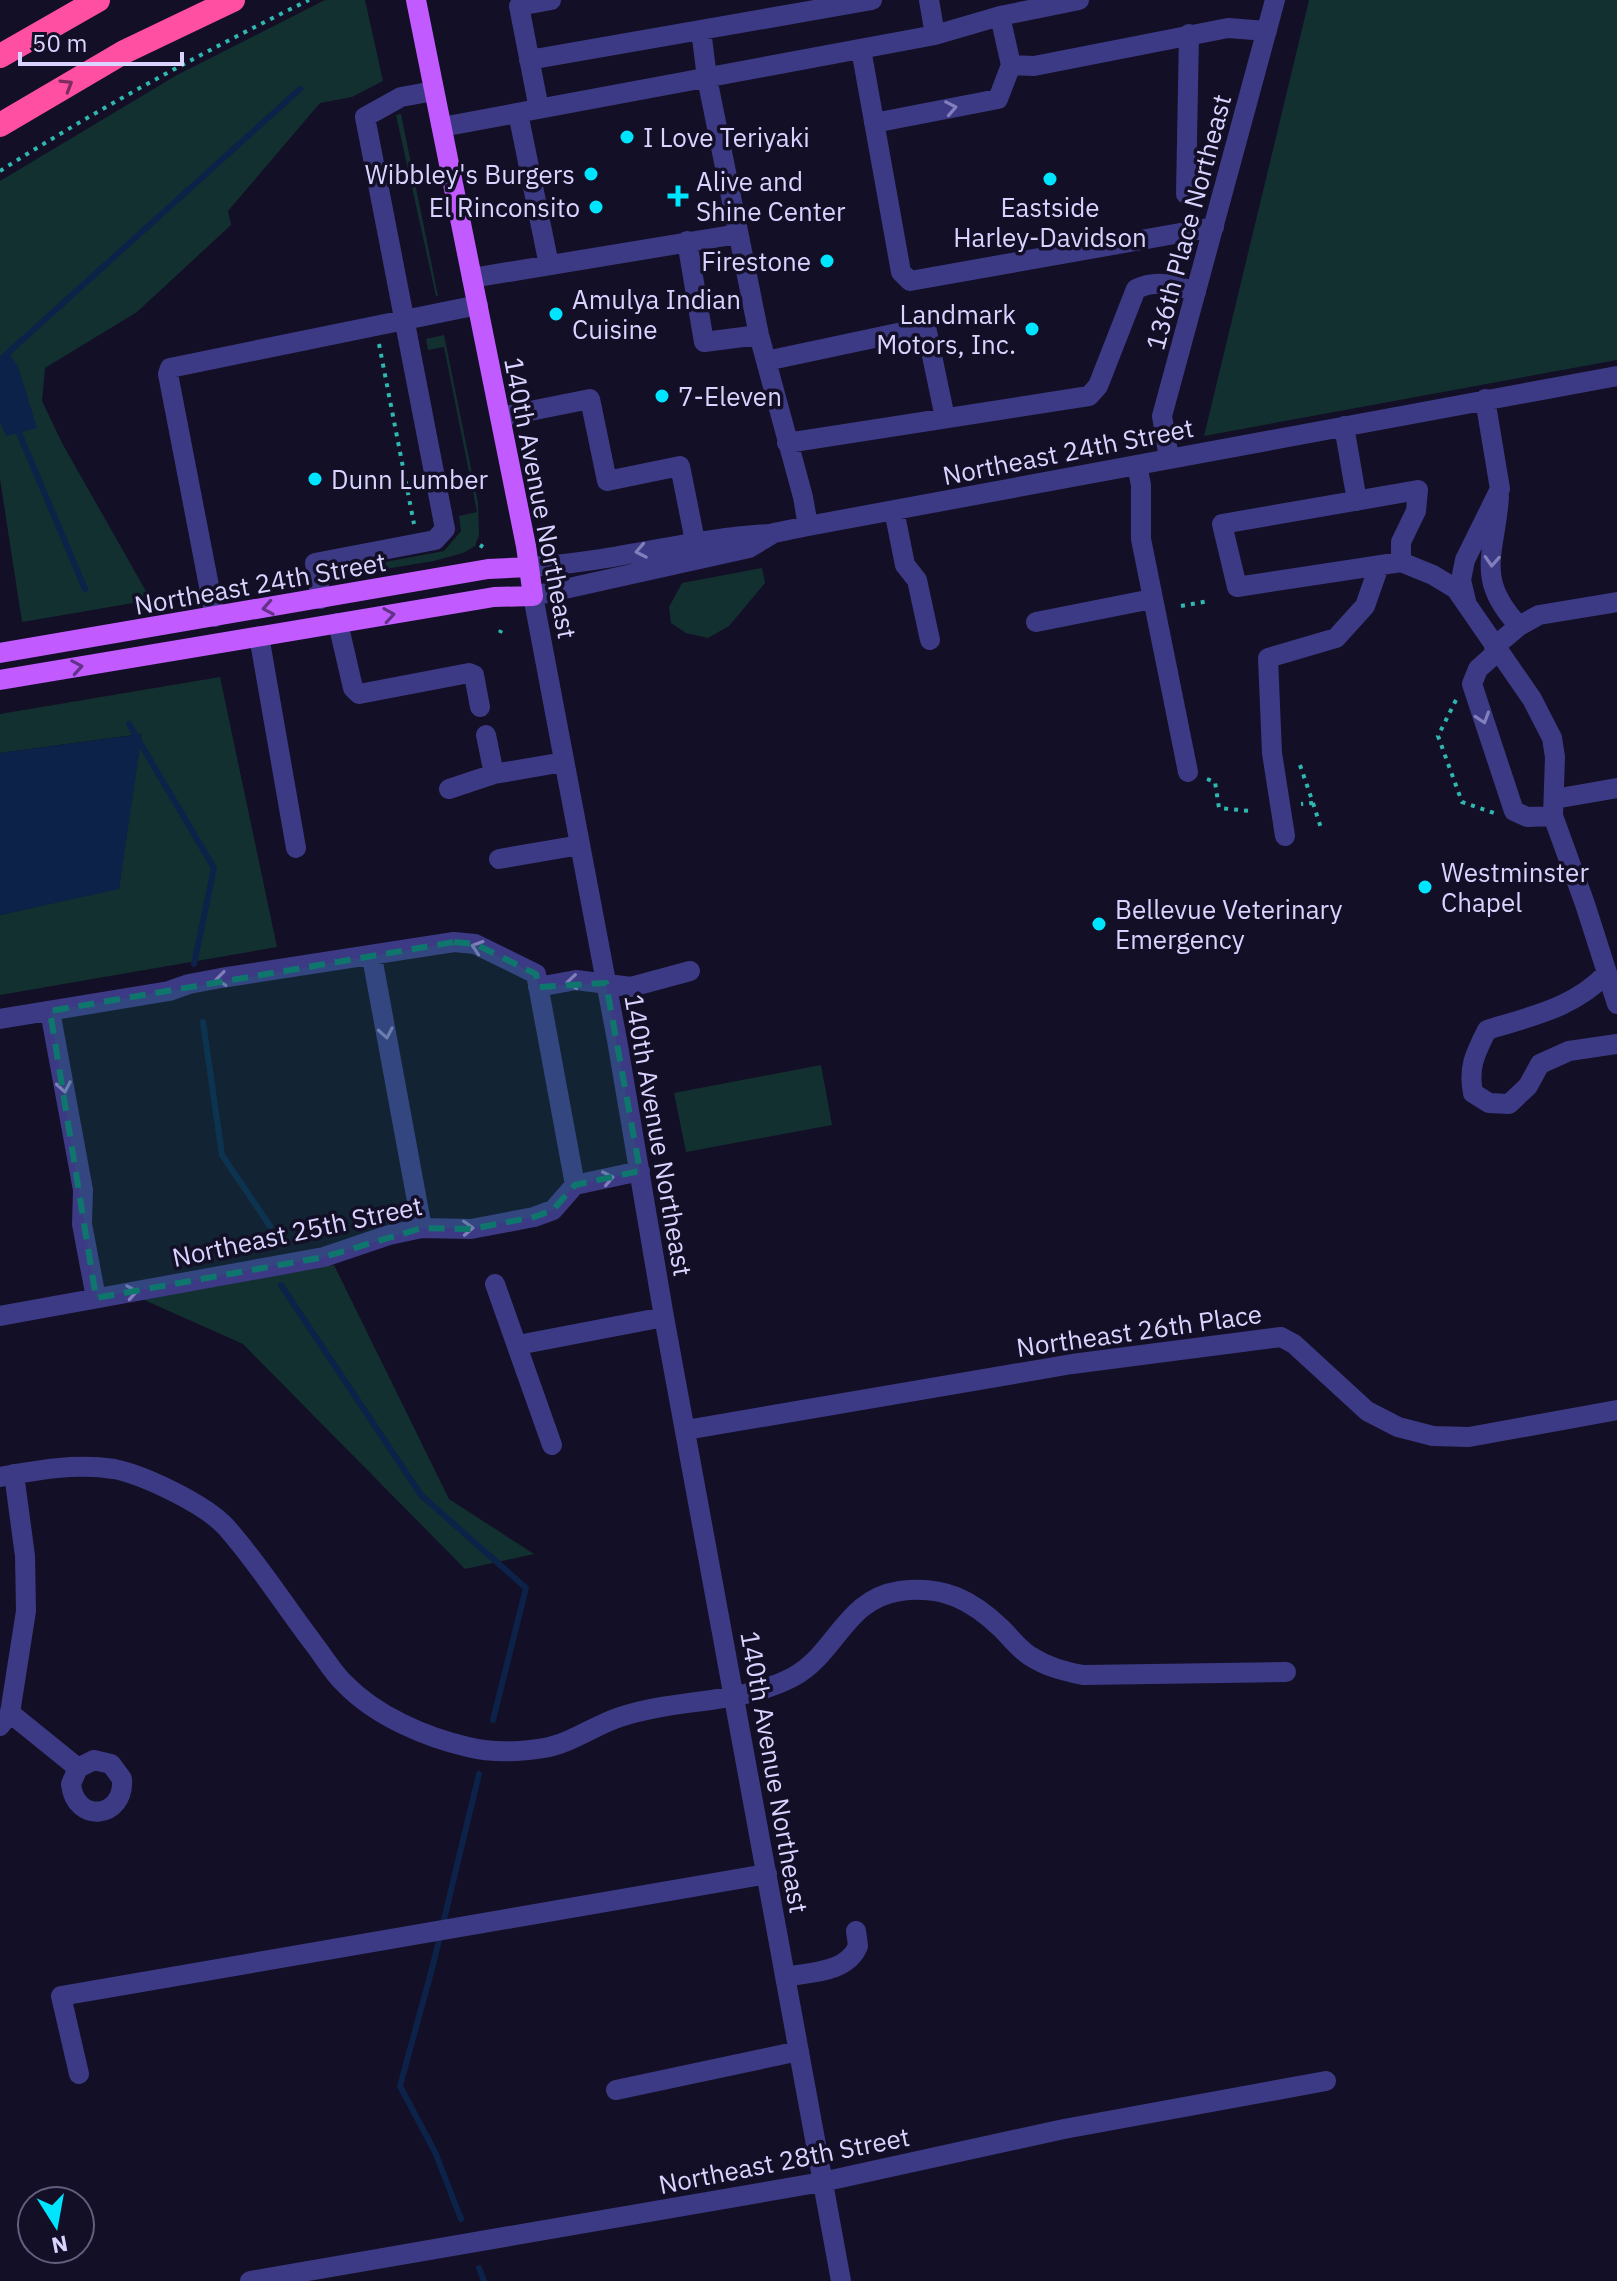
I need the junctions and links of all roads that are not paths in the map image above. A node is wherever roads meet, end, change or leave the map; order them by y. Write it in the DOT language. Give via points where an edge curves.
graph roads {
  1 [pos="98,0"];
  2 [pos="233,0"];
  3 [pos="416,0"];
  4 [pos="551,0"];
  5 [pos="872,0"];
  6 [pos="929,0"];
  7 [pos="1275,0"];
  8 [pos="1067,1"];
  9 [pos="1000,16"];
  10 [pos="701,30"];
  11 [pos="1267,31"];
  12 [pos="1189,34"];
  13 [pos="935,35"];
  14 [pos="861,49"];
  15 [pos="0,56"];
  16 [pos="529,60"];
  17 [pos="1011,65"];
  18 [pos="707,78"];
  19 [pos="434,91"];
  20 [pos="539,109"];
  21 [pos="518,113"];
  22 [pos="874,123"];
  23 [pos="0,125"];
  24 [pos="442,127"];
  25 [pos="1186,194"];
  26 [pos="1214,227"];
  27 [pos="738,234"];
  28 [pos="687,241"];
  29 [pos="549,265"];
  30 [pos="472,278"];
  31 [pos="1196,292"];
  32 [pos="478,305"];
  33 [pos="404,320"];
  34 [pos="759,335"];
  35 [pos="766,361"];
  36 [pos="1617,376"];
  37 [pos="1485,399"];
  38 [pos="500,417"];
  39 [pos="945,418"];
  40 [pos="1344,426"];
  41 [pos="787,443"];
  42 [pos="1169,458"];
  43 [pos="1137,465"];
  44 [pos="1500,489"];
  45 [pos="1357,501"];
  46 [pos="894,510"];
  47 [pos="808,526"];
  48 [pos="774,533"];
  49 [pos="695,541"];
  50 [pos="1465,560"];
  51 [pos="1401,562"];
  52 [pos="1379,566"];
  53 [pos="529,567"];
  54 [pos="1433,575"];
  55 [pos="533,596"];
  56 [pos="321,599"];
  57 [pos="1152,599"];
  58 [pos="1617,602"];
  59 [pos="1468,608"];
  60 [pos="215,617"];
  61 [pos="1036,622"];
  62 [pos="338,623"];
  63 [pos="1519,626"];
  64 [pos="259,636"];
  65 [pos="930,640"];
  66 [pos="1496,649"];
  67 [pos="0,653"];
  68 [pos="0,680"];
  69 [pos="480,707"];
  70 [pos="486,735"];
  71 [pos="564,762"];
  72 [pos="1188,772"];
  73 [pos="494,774"];
  74 [pos="1617,788"];
  75 [pos="449,789"];
  76 [pos="1553,807"];
  77 [pos="1285,836"];
  78 [pos="580,845"];
  79 [pos="296,848"];
  80 [pos="499,859"];
  81 [pos="372,957"];
  82 [pos="690,971"];
  83 [pos="1607,973"];
  84 [pos="606,983"];
  85 [pos="538,987"];
  86 [pos="1617,1004"];
  87 [pos="50,1011"];
  88 [pos="0,1019"];
  89 [pos="1617,1044"];
  90 [pos="640,1171"];
  91 [pos="575,1185"];
  92 [pos="422,1228"];
  93 [pos="495,1284"];
  94 [pos="96,1298"];
  95 [pos="0,1316"];
  96 [pos="664,1317"];
  97 [pos="518,1345"];
  98 [pos="1617,1410"];
  99 [pos="686,1430"];
  100 [pos="552,1445"];
  101 [pos="7,1475"];
  102 [pos="1286,1672"];
  103 [pos="734,1695"];
  104 [pos="5,1719"];
  105 [pos="78,1768"];
  106 [pos="767,1874"];
  107 [pos="856,1931"];
  108 [pos="786,1977"];
  109 [pos="799,2051"];
  110 [pos="79,2074"];
  111 [pos="1326,2081"];
  112 [pos="616,2090"];
  113 [pos="822,2182"];
  114 [pos="250,2281"];
  115 [pos="841,2281"];
  1 -- 15 [label="highway"];
  23 -- 2 [label="highway, one-way" via="124,52"];
  3 -- 19 [label="main road, 140th Avenue Northeast"];
  4 -- 16 [label="street" via="519,6"];
  5 -- 10 [label="street"];
  6 -- 13 [label="street"];
  7 -- 11 [label="street, 136th Place Northeast"];
  8 -- 9 [label="street"];
  9 -- 13 [label="street"];
  9 -- 17 [label="street"];
  10 -- 16 [label="street"];
  10 -- 18 [label="street"];
  11 -- 12 [label="street" via="1228,28"];
  11 -- 26 [label="street, 136th Place Northeast"];
  12 -- 17 [label="street" via="1034,66"];
  12 -- 25 [label="street"];
  13 -- 14 [label="street"];
  14 -- 18 [label="street"];
  14 -- 22 [label="street"];
  16 -- 20 [label="street"];
  22 -- 17 [label="street, one-way" via="998,99"];
  18 -- 20 [label="street"];
  18 -- 27 [label="street"];
  19 -- 24 [label="main road, 140th Avenue Northeast"];
  19 -- 33 [label="street" via="401,97 365,117"];
  20 -- 21 [label="street"];
  21 -- 24 [label="street"];
  21 -- 29 [label="street"];
  22 -- 26 [label="street" via="901,272 910,281"];
  24 -- 30 [label="main road, 140th Avenue Northeast"];
  26 -- 31 [label="street, 136th Place Northeast"];
  27 -- 28 [label="street"];
  27 -- 34 [label="street"];
  28 -- 29 [label="street"];
  28 -- 34 [label="street" via="704,342"];
  29 -- 30 [label="street"];
  30 -- 32 [label="main road, 140th Avenue Northeast"];
  31 -- 39 [label="street" via="1169,284 1148,283 1136,289 1098,386 1089,396"];
  31 -- 42 [label="street, 136th Place Northeast" via="1162,416"];
  32 -- 33 [label="street"];
  32 -- 38 [label="main road, 140th Avenue Northeast"];
  33 -- 56 [label="street" via="445,529 435,540 315,563"];
  33 -- 60 [label="street" via="170,368"];
  34 -- 35 [label="street"];
  35 -- 39 [label="street" via="926,327"];
  35 -- 41 [label="street"];
  36 -- 37 [label="street, Northeast 24th Street"];
  37 -- 40 [label="street, Northeast 24th Street"];
  37 -- 44 [label="street"];
  38 -- 49 [label="street" via="590,399 607,481 680,466"];
  38 -- 53 [label="main road, 140th Avenue Northeast"];
  39 -- 41 [label="street"];
  40 -- 42 [label="street, Northeast 24th Street"];
  40 -- 45 [label="street"];
  41 -- 47 [label="street"];
  42 -- 43 [label="street, Northeast 24th Street"];
  43 -- 46 [label="street, Northeast 24th Street"];
  43 -- 57 [label="street" via="1141,539"];
  44 -- 50 [label="street"];
  44 -- 63 [label="street, one-way" via="1490,560 1492,586"];
  45 -- 51 [label="street" via="1418,490 1416,511 1401,542"];
  45 -- 52 [label="street" via="1222,524 1237,587"];
  46 -- 47 [label="street, Northeast 24th Street"];
  46 -- 65 [label="street" via="905,565 917,580"];
  47 -- 48 [label="street, Northeast 24th Street"];
  48 -- 49 [label="street"];
  48 -- 55 [label="street, Northeast 24th Street" via="749,548"];
  49 -- 53 [label="street, one-way"];
  50 -- 54 [label="street" via="1448,574"];
  50 -- 59 [label="street" via="1461,580"];
  51 -- 52 [label="street"];
  51 -- 54 [label="street"];
  52 -- 77 [label="street" via="1365,606 1336,638 1268,658 1272,753"];
  53 -- 55 [label="main road, 140th Avenue Northeast"];
  53 -- 56 [label="main road, Northeast 24th Street" via="488,569"];
  54 -- 59 [label="street" via="1456,589"];
  62 -- 55 [label="main road, one-way" via="494,597"];
  55 -- 71 [label="street, 140th Avenue Northeast"];
  56 -- 60 [label="main road, Northeast 24th Street, one-way"];
  57 -- 61 [label="street"];
  57 -- 72 [label="street"];
  58 -- 63 [label="street" via="1539,615"];
  59 -- 66 [label="street"];
  60 -- 67 [label="main road, Northeast 24th Street"];
  62 -- 64 [label="main road"];
  62 -- 69 [label="street" via="353,688 359,694 469,673 474,675"];
  63 -- 66 [label="street"];
  68 -- 64 [label="main road, one-way"];
  64 -- 79 [label="street"];
  66 -- 76 [label="street" via="1552,738"];
  66 -- 76 [label="street, one-way" via="1472,684 1514,811 1527,817"];
  70 -- 73 [label="street"];
  71 -- 73 [label="street"];
  71 -- 78 [label="street, 140th Avenue Northeast"];
  73 -- 75 [label="street"];
  74 -- 76 [label="street"];
  76 -- 83 [label="street"];
  78 -- 80 [label="street"];
  78 -- 84 [label="street, 140th Avenue Northeast"];
  85 -- 81 [label="street, one-way" via="536,974 475,944 454,942"];
  81 -- 87 [label="street, one-way" via="210,980"];
  81 -- 92 [label="street, one-way"];
  82 -- 84 [label="street" via="631,987"];
  83 -- 86 [label="street"];
  83 -- 89 [label="street" via="1591,990 1564,1005 1487,1030 1470,1075 1473,1093 1489,1103 1509,1104 1540,1064 1569,1051"];
  84 -- 85 [label="street, one-way" via="576,980"];
  84 -- 90 [label="street, 140th Avenue Northeast"];
  85 -- 91 [label="street"];
  87 -- 88 [label="street"];
  87 -- 94 [label="street, one-way" via="83,1190 82,1224"];
  91 -- 90 [label="street, one-way"];
  90 -- 96 [label="street, 140th Avenue Northeast"];
  92 -- 91 [label="street, Northeast 25th Street, one-way" via="471,1229 534,1217 553,1210"];
  94 -- 92 [label="street, Northeast 25th Street, one-way" via="324,1257"];
  93 -- 97 [label="street"];
  94 -- 95 [label="street, Northeast 25th Street"];
  96 -- 97 [label="street"];
  96 -- 99 [label="street, 140th Avenue Northeast"];
  97 -- 100 [label="street"];
  98 -- 99 [label="street, Northeast 26th Place" via="1469,1437 1433,1436 1367,1411 1281,1337 1072,1364"];
  99 -- 103 [label="street, 140th Avenue Northeast"];
  101 -- 103 [label="street" via="73,1466 116,1469 163,1486 224,1525 344,1684 373,1708 469,1748 548,1748 622,1716"];
  101 -- 104 [label="street" via="25,1556 26,1611"];
  102 -- 103 [label="street" via="1083,1675 1055,1670 1027,1654 968,1601 936,1590 898,1591 872,1600 850,1616 813,1663 796,1675 767,1689"];
  103 -- 106 [label="street, 140th Avenue Northeast"];
  104 -- 105 [label="street"];
  106 -- 108 [label="street, 140th Avenue Northeast"];
  106 -- 110 [label="street" via="61,1996"];
  107 -- 108 [label="street" via="858,1946 847,1961"];
  108 -- 109 [label="street, 140th Avenue Northeast"];
  109 -- 112 [label="street"];
  109 -- 113 [label="street, 140th Avenue Northeast"];
  111 -- 113 [label="street, Northeast 28th Street" via="1064,2129"];
  113 -- 114 [label="street, Northeast 28th Street"];
  113 -- 115 [label="street, 140th Avenue Northeast"];
}
